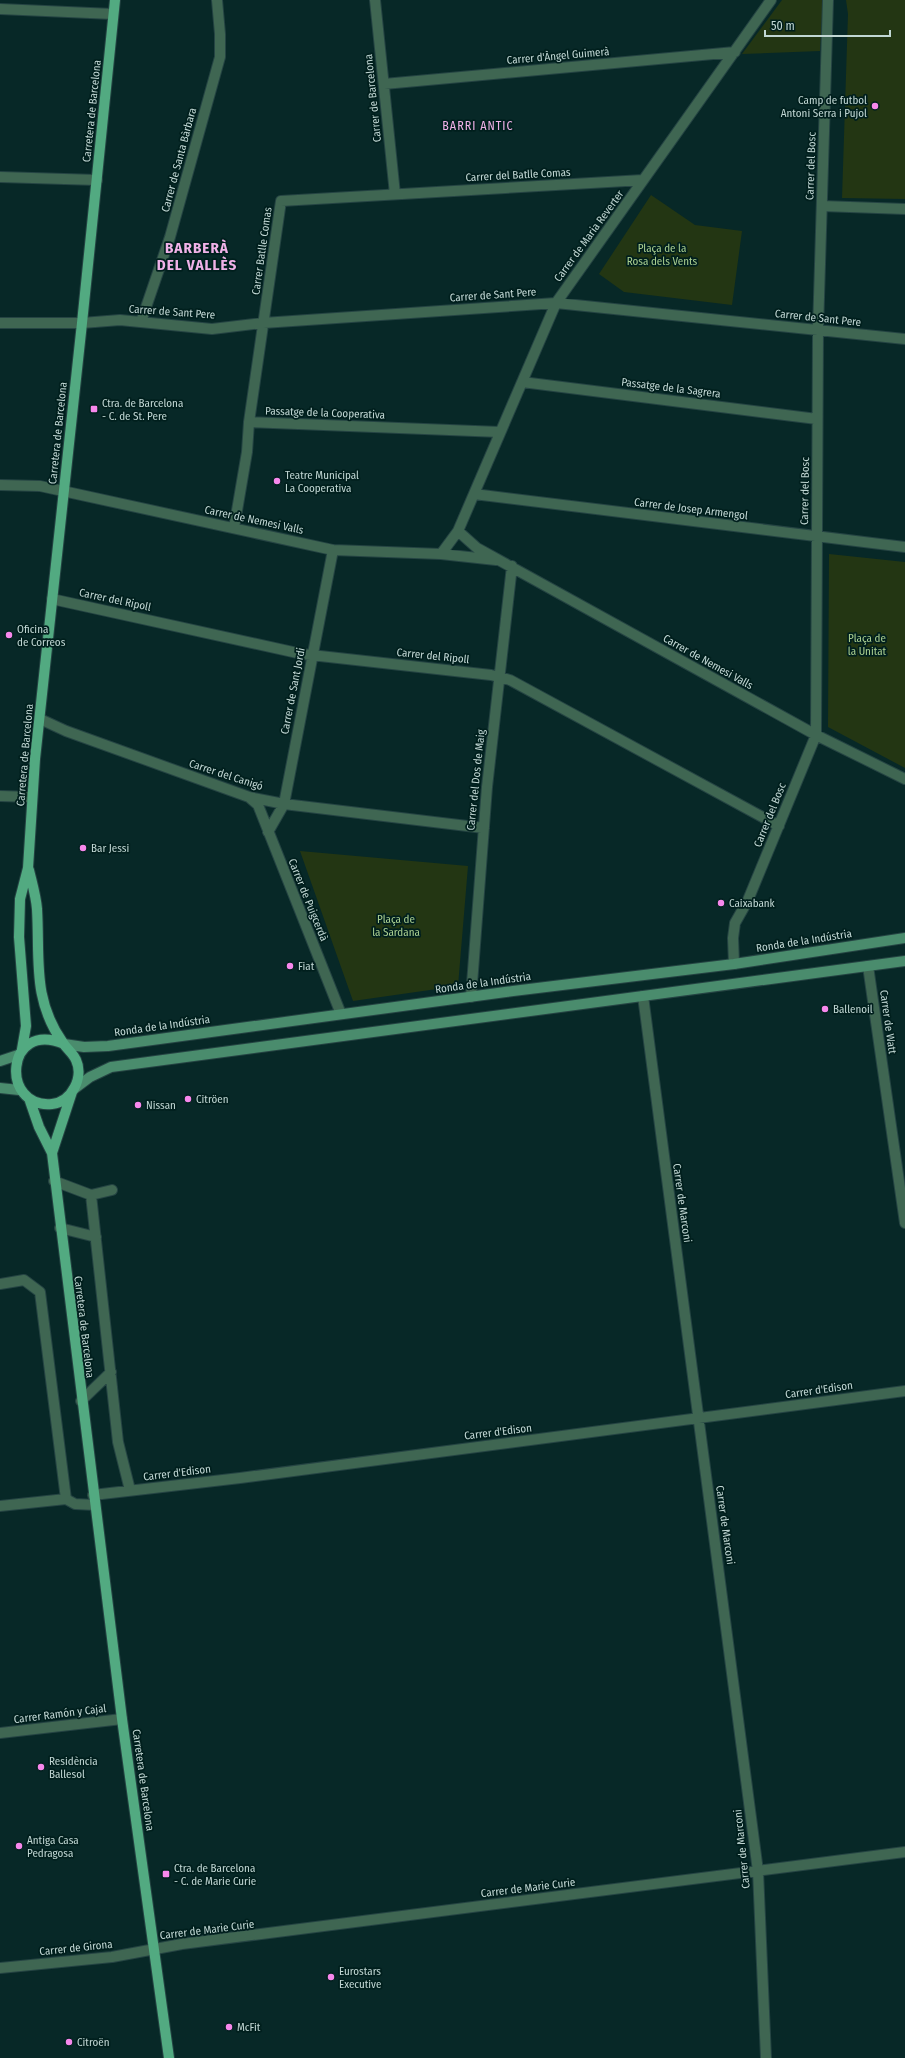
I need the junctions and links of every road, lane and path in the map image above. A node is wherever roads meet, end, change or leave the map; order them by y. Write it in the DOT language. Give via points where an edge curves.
graph roads {
  1 [pos="115,0"];
  2 [pos="216,0"];
  3 [pos="375,0"];
  4 [pos="771,0"];
  5 [pos="828,0"];
  6 [pos="0,9"];
  7 [pos="113,14"];
  8 [pos="735,52"];
  9 [pos="384,84"];
  10 [pos="0,177"];
  11 [pos="97,180"];
  12 [pos="644,180"];
  13 [pos="395,194"];
  14 [pos="822,206"];
  15 [pos="905,209"];
  16 [pos="556,303"];
  17 [pos="141,322"];
  18 [pos="0,323"];
  19 [pos="82,323"];
  20 [pos="263,323"];
  21 [pos="818,330"];
  22 [pos="905,340"];
  23 [pos="522,382"];
  24 [pos="817,419"];
  25 [pos="249,422"];
  26 [pos="500,432"];
  27 [pos="0,485"];
  28 [pos="64,492"];
  29 [pos="474,494"];
  30 [pos="234,528"];
  31 [pos="458,531"];
  32 [pos="816,536"];
  33 [pos="905,547"];
  34 [pos="333,550"];
  35 [pos="441,554"];
  36 [pos="502,561"];
  37 [pos="512,566"];
  38 [pos="52,599"];
  39 [pos="312,654"];
  40 [pos="499,677"];
  41 [pos="40,720"];
  42 [pos="816,735"];
  43 [pos="905,778"];
  44 [pos="0,796"];
  45 [pos="32,797"];
  46 [pos="248,797"];
  47 [pos="284,804"];
  48 [pos="779,826"];
  49 [pos="484,828"];
  50 [pos="268,832"];
  51 [pos="28,868"];
  52 [pos="905,938"];
  53 [pos="905,961"];
  54 [pos="734,964"];
  55 [pos="868,966"];
  56 [pos="643,996"];
  57 [pos="470,997"];
  58 [pos="341,1014"];
  59 [pos="64,1044"];
  60 [pos="20,1052"];
  61 [pos="0,1061"];
  62 [pos="0,1088"];
  63 [pos="19,1090"];
  64 [pos="73,1090"];
  65 [pos="30,1101"];
  66 [pos="52,1153"];
  67 [pos="54,1180"];
  68 [pos="112,1190"];
  69 [pos="91,1195"];
  70 [pos="905,1223"];
  71 [pos="60,1228"];
  72 [pos="96,1237"];
  73 [pos="0,1284"];
  74 [pos="111,1372"];
  75 [pos="905,1391"];
  76 [pos="82,1401"];
  77 [pos="698,1418"];
  78 [pos="130,1490"];
  79 [pos="61,1499"];
  80 [pos="94,1500"];
  81 [pos="0,1506"];
  82 [pos="122,1719"];
  83 [pos="0,1733"];
  84 [pos="905,1852"];
  85 [pos="758,1871"];
  86 [pos="155,1948"];
  87 [pos="0,1968"];
  88 [pos="169,2058"];
  89 [pos="766,2058"];
  1 -- 7 [label="main road, Carretera de Barcelona"];
  2 -- 17 [label="street, Carrer de Santa Bàrbara" via="220,58 170,237"];
  3 -- 9 [label="street, Carrer de Barcelona"];
  4 -- 8 [label="street, Carrer de Maria Reverter"];
  5 -- 14 [label="street, Carrer del Bosc"];
  6 -- 7 [label="street"];
  7 -- 11 [label="main road, Carretera de Barcelona"];
  8 -- 9 [label="street, Carrer d'Àngel Guimerà"];
  8 -- 12 [label="street, Carrer de Maria Reverter"];
  9 -- 13 [label="street, Carrer de Barcelona"];
  10 -- 11 [label="street"];
  11 -- 19 [label="main road, Carretera de Barcelona"];
  12 -- 13 [label="street, Carrer del Batlle Comas"];
  12 -- 16 [label="street, Carrer de Maria Reverter"];
  13 -- 20 [label="street, Carrer Batlle Comas" via="281,201"];
  14 -- 15 [label="street"];
  14 -- 21 [label="street, Carrer del Bosc"];
  16 -- 20 [label="street, Carrer de Sant Pere"];
  16 -- 21 [label="street, Carrer de Sant Pere"];
  16 -- 23 [label="street, Carrer de Maria Reverter"];
  17 -- 19 [label="street, Carrer de Sant Pere" via="106,320"];
  17 -- 20 [label="street, Carrer de Sant Pere" via="212,328"];
  18 -- 19 [label="street, Carrer de Sant Pere"];
  19 -- 28 [label="main road, Carretera de Barcelona"];
  20 -- 25 [label="street, Passatge de la Cooperativa"];
  21 -- 22 [label="street, Carrer de Sant Pere"];
  21 -- 24 [label="street, Carrer del Bosc"];
  23 -- 24 [label="street, Passatge de la Sagrera"];
  23 -- 26 [label="street, Carrer de Maria Reverter"];
  24 -- 32 [label="street, Carrer del Bosc"];
  25 -- 26 [label="street, Passatge de la Cooperativa"];
  25 -- 30 [label="street" via="247,452"];
  26 -- 29 [label="street, Carrer de Maria Reverter"];
  27 -- 28 [label="street, Carrer de Nemesi Valls" via="40,486"];
  28 -- 30 [label="street, Carrer de Nemesi Valls"];
  28 -- 38 [label="main road, Carretera de Barcelona"];
  29 -- 31 [label="street, Carrer de Maria Reverter"];
  29 -- 32 [label="street, Carrer de Josep Armengol"];
  30 -- 34 [label="street, Carrer de Nemesi Valls"];
  31 -- 35 [label="street"];
  31 -- 36 [label="street, Carrer de Nemesi Valls" via="478,548"];
  32 -- 33 [label="street, Carrer de Josep Armengol"];
  32 -- 42 [label="street, Carrer del Bosc"];
  34 -- 35 [label="street, Carrer de Nemesi Valls"];
  34 -- 39 [label="street, Carrer de Sant Jordi"];
  35 -- 36 [label="street, Carrer de Nemesi Valls"];
  36 -- 37 [label="street, Carrer de Nemesi Valls"];
  37 -- 40 [label="street, Carrer del Dos de Maig"];
  37 -- 42 [label="street, Carrer de Nemesi Valls"];
  38 -- 39 [label="street, Carrer del Ripoll"];
  38 -- 41 [label="main road, Carretera de Barcelona"];
  39 -- 40 [label="street, Carrer del Ripoll"];
  39 -- 47 [label="street, Carrer de Sant Jordi"];
  40 -- 48 [label="street, Carrer del Ripoll" via="527,689"];
  40 -- 49 [label="street, Carrer del Dos de Maig"];
  41 -- 45 [label="main road, Carretera de Barcelona"];
  41 -- 46 [label="street, Carrer del Canigó"];
  42 -- 43 [label="street, Carrer de Nemesi Valls"];
  42 -- 48 [label="street, Carrer del Bosc"];
  44 -- 45 [label="street"];
  45 -- 51 [label="main road, Carretera de Barcelona"];
  46 -- 47 [label="street, Carrer del Canigó"];
  46 -- 50 [label="street, Carrer de Puigcerdà" via="258,805"];
  47 -- 49 [label="street, Carrer del Canigó"];
  47 -- 50 [label="street, Carrer de Sant Jordi"];
  48 -- 54 [label="street, Carrer del Bosc" via="748,900 735,923"];
  49 -- 57 [label="street, Carrer del Dos de Maig"];
  50 -- 58 [label="street, Carrer de Puigcerdà"];
  51 -- 59 [label="main road" via="37,907 41,996 47,1017"];
  51 -- 60 [label="main road" via="20,899 19,937 26,1026"];
  52 -- 54 [label="street, Ronda de la Indústria"];
  53 -- 55 [label="street"];
  54 -- 57 [label="street, Ronda de la Indústria"];
  55 -- 56 [label="street"];
  55 -- 70 [label="street, Carrer de Watt"];
  56 -- 64 [label="street" via="111,1067 90,1077"];
  56 -- 77 [label="street, Carrer de Marconi"];
  57 -- 58 [label="street, Ronda de la Indústria"];
  58 -- 59 [label="street, Ronda de la Indústria" via="108,1046 84,1047"];
  59 -- 60 [label="main road" via="44,1039 36,1041"];
  59 -- 64 [label="main road" via="78,1065 78,1078"];
  60 -- 61 [label="street"];
  60 -- 63 [label="main road" via="13,1065 13,1076"];
  62 -- 63 [label="street"];
  63 -- 65 [label="main road"];
  64 -- 65 [label="main road" via="64,1099 55,1103"];
  64 -- 66 [label="main road, Carretera de Barcelona"];
  65 -- 66 [label="main road, Carretera de Barcelona"];
  66 -- 67 [label="main road, Carretera de Barcelona"];
  67 -- 69 [label="street"];
  67 -- 71 [label="main road, Carretera de Barcelona"];
  68 -- 69 [label="street"];
  69 -- 72 [label="street"];
  71 -- 72 [label="street"];
  71 -- 76 [label="main road, Carretera de Barcelona"];
  72 -- 74 [label="street"];
  73 -- 79 [label="street" via="24,1280 40,1292 63,1473"];
  74 -- 76 [label="street"];
  74 -- 78 [label="street" via="118,1442"];
  75 -- 77 [label="street, Carrer d'Edison"];
  76 -- 80 [label="main road, Carretera de Barcelona"];
  77 -- 78 [label="street, Carrer d'Edison"];
  77 -- 85 [label="street, Carrer de Marconi"];
  78 -- 80 [label="street, Carrer d'Edison"];
  79 -- 80 [label="street" via="75,1504"];
  79 -- 81 [label="street"];
  80 -- 82 [label="main road, Carretera de Barcelona"];
  82 -- 83 [label="street, Carrer Ramón y Cajal"];
  82 -- 86 [label="main road, Carretera de Barcelona"];
  84 -- 85 [label="street, Carrer de Marie Curie"];
  85 -- 86 [label="street, Carrer de Marie Curie"];
  85 -- 89 [label="street, Carrer de Marconi"];
  86 -- 87 [label="street, Carrer de Girona" via="112,1957"];
  86 -- 88 [label="main road, Carretera de Barcelona"];
}
